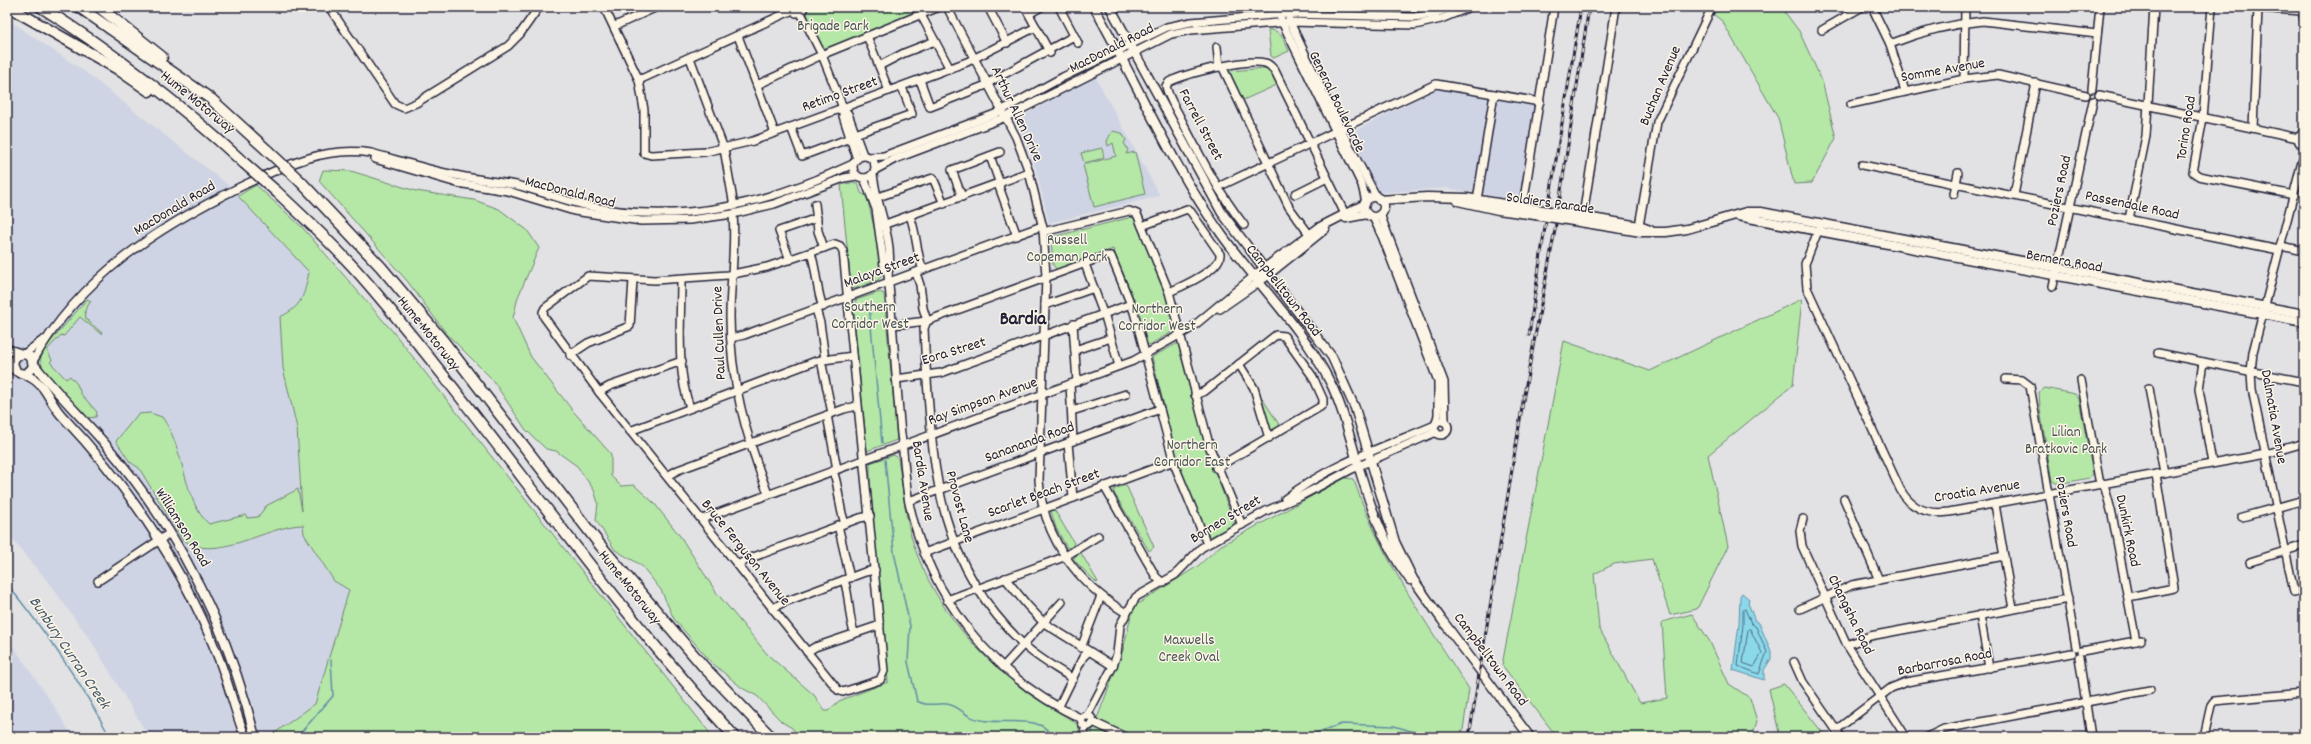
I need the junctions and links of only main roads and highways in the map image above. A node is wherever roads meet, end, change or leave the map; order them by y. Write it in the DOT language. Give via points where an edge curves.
graph roads {
  1 [pos="9,7"];
  2 [pos="41,7"];
  3 [pos="79,7"];
  4 [pos="99,7"];
  5 [pos="1094,7"];
  6 [pos="1110,7"];
  7 [pos="211,99"];
  8 [pos="224,144"];
  9 [pos="1378,199"];
  10 [pos="1402,199"];
  11 [pos="1365,203"];
  12 [pos="1376,214"];
  13 [pos="1569,217"];
  14 [pos="1329,227"];
  15 [pos="1820,227"];
  16 [pos="1651,231"];
  17 [pos="1309,234"];
  18 [pos="1268,271"];
  19 [pos="1256,279"];
  20 [pos="2264,310"];
  21 [pos="2304,314"];
  22 [pos="2304,322"];
  23 [pos="7,349"];
  24 [pos="23,354"];
  25 [pos="33,362"];
  26 [pos="7,366"];
  27 [pos="16,370"];
  28 [pos="24,374"];
  29 [pos="1427,601"];
  30 [pos="244,737"];
  31 [pos="255,737"];
  32 [pos="735,737"];
  33 [pos="772,737"];
  34 [pos="1530,737"];
  1 -- 8 [label="highway" via="116,68 195,127"];
  2 -- 8 [label="highway, Hume Motorway" via="134,71"];
  3 -- 7 [label="highway, Hume Motorway"];
  4 -- 7 [label="highway"];
  5 -- 19 [label="main road, Campbelltown Road" via="1200,201"];
  6 -- 18 [label="main road, Campbelltown Road" via="1222,213"];
  7 -- 33 [label="highway, Hume Motorway, bridge" via="301,182 381,267 444,342 605,552 702,666"];
  8 -- 32 [label="highway, Hume Motorway, bridge" via="277,192 370,286 620,602"];
  9 -- 10 [label="main road, Soldiers Parade"];
  9 -- 11 [label="main road, Soldiers Parade" via="1370,198"];
  9 -- 12 [label="main road" via="1383,204"];
  10 -- 12 [label="main road"];
  10 -- 13 [label="main road, Soldiers Parade, bridge" via="1467,198"];
  11 -- 12 [label="main road"];
  11 -- 17 [label="main road"];
  12 -- 14 [label="main road" via="1347,218"];
  13 -- 16 [label="main road, Soldiers Parade" via="1640,232"];
  13 -- 16 [label="main road, Soldiers Parade" via="1593,218 1639,226"];
  14 -- 17 [label="main road" via="1314,236"];
  14 -- 18 [label="main road"];
  15 -- 16 [label="main road, Soldiers Parade" via="1752,212 1679,231"];
  15 -- 20 [label="main road, Bernera Road"];
  17 -- 18 [label="main road"];
  18 -- 19 [label="main road"];
  18 -- 29 [label="main road, Campbelltown Road" via="1332,357 1348,390 1395,542"];
  19 -- 29 [label="main road, Campbelltown Road" via="1310,349 1330,381 1339,402 1372,511 1385,541 1397,563"];
  20 -- 21 [label="main road, Bernera Road"];
  20 -- 22 [label="main road, Bernera Road"];
  23 -- 24 [label="main road"];
  24 -- 25 [label="main road" via="30,356"];
  24 -- 27 [label="main road" via="14,359 13,365"];
  25 -- 28 [label="main road" via="31,371"];
  25 -- 31 [label="main road, Williamson Road" via="42,376 106,444 144,494 192,569 214,615 247,704"];
  26 -- 27 [label="main road"];
  27 -- 28 [label="main road"];
  28 -- 30 [label="main road, Williamson Road" via="40,382 53,406 115,475 160,540 220,660"];
  29 -- 34 [label="main road, Campbelltown Road"];
}
